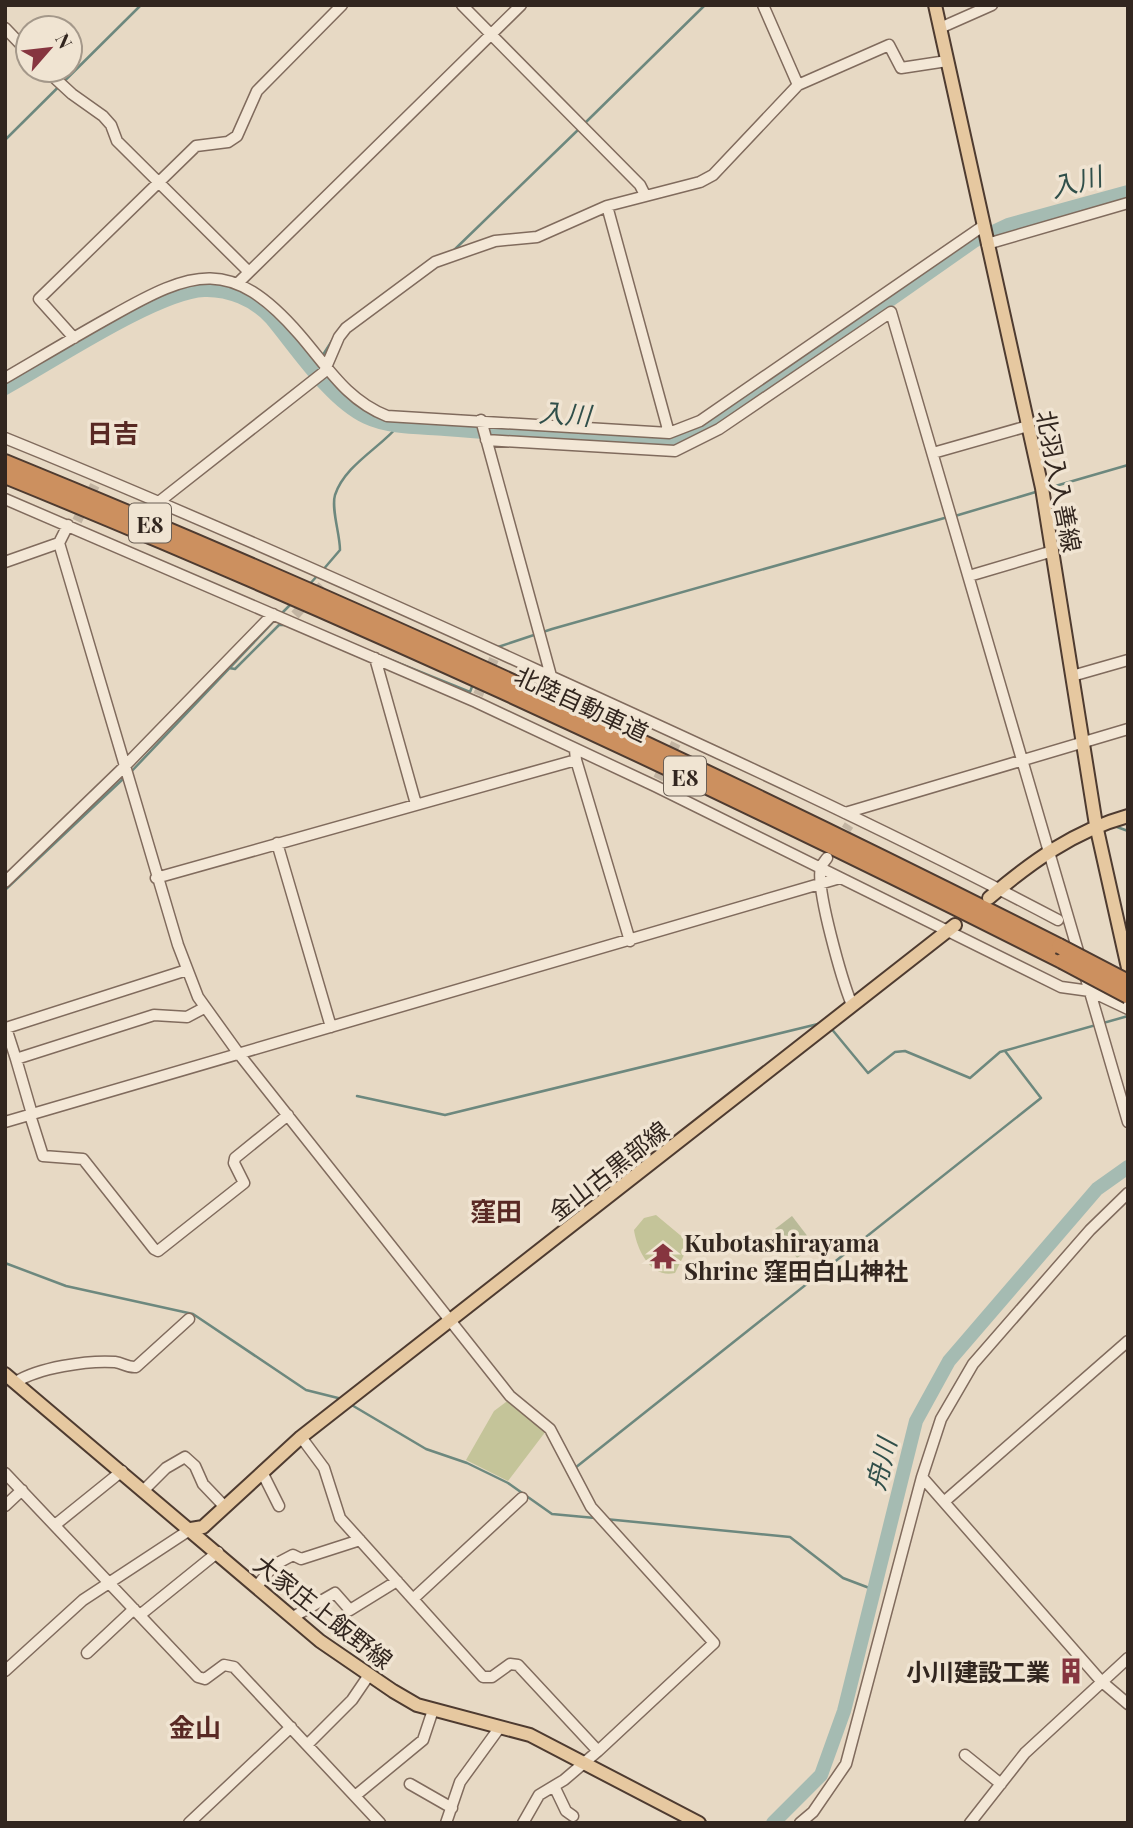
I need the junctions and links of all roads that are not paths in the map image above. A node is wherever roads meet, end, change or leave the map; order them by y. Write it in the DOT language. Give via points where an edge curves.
graph roads {
  1 [pos="342,5"];
  2 [pos="462,5"];
  3 [pos="521,5"];
  4 [pos="763,5"];
  5 [pos="935,5"];
  6 [pos="992,5"];
  7 [pos="940,28"];
  8 [pos="491,35"];
  9 [pos="947,61"];
  10 [pos="61,84"];
  11 [pos="798,85"];
  12 [pos="158,182"];
  13 [pos="645,195"];
  14 [pos="1128,203"];
  15 [pos="607,206"];
  16 [pos="985,235"];
  17 [pos="249,272"];
  18 [pos="237,284"];
  19 [pos="74,338"];
  20 [pos="325,368"];
  21 [pos="5,378"];
  22 [pos="481,420"];
  23 [pos="1028,426"];
  24 [pos="669,433"];
  25 [pos="5,438"];
  26 [pos="486,440"];
  27 [pos="933,453"];
  28 [pos="5,462"];
  29 [pos="5,475"];
  30 [pos="5,499"];
  31 [pos="160,501"];
  32 [pos="73,524"];
  33 [pos="59,543"];
  34 [pos="1053,551"];
  35 [pos="5,562"];
  36 [pos="331,576"];
  37 [pos="969,576"];
  38 [pos="289,589"];
  39 [pos="313,593"];
  40 [pos="272,614"];
  41 [pos="375,658"];
  42 [pos="1128,660"];
  43 [pos="551,676"];
  44 [pos="1072,676"];
  45 [pos="1128,729"];
  46 [pos="1083,742"];
  47 [pos="576,755"];
  48 [pos="1022,760"];
  49 [pos="124,767"];
  50 [pos="416,804"];
  51 [pos="1128,816"];
  52 [pos="849,818"];
  53 [pos="1096,825"];
  54 [pos="277,843"];
  55 [pos="1050,850"];
  56 [pos="824,863"];
  57 [pos="156,878"];
  58 [pos="840,878"];
  59 [pos="5,881"];
  60 [pos="822,885"];
  61 [pos="994,893"];
  62 [pos="1058,920"];
  63 [pos="951,928"];
  64 [pos="630,941"];
  65 [pos="1060,954"];
  66 [pos="1128,968"];
  67 [pos="187,970"];
  68 [pos="1128,982"];
  69 [pos="1090,990"];
  70 [pos="1128,996"];
  71 [pos="852,1005"];
  72 [pos="204,1008"];
  73 [pos="1128,1009"];
  74 [pos="6,1027"];
  75 [pos="331,1027"];
  76 [pos="239,1054"];
  77 [pos="16,1059"];
  78 [pos="31,1115"];
  79 [pos="288,1115"];
  80 [pos="5,1122"];
  81 [pos="1128,1122"];
  82 [pos="1128,1193"];
  83 [pos="190,1319"];
  84 [pos="450,1321"];
  85 [pos="1128,1341"];
  86 [pos="5,1374"];
  87 [pos="16,1382"];
  88 [pos="302,1437"];
  89 [pos="122,1471"];
  90 [pos="262,1472"];
  91 [pos="5,1473"];
  92 [pos="922,1477"];
  93 [pos="22,1490"];
  94 [pos="145,1490"];
  95 [pos="522,1497"];
  96 [pos="945,1501"];
  97 [pos="5,1506"];
  98 [pos="225,1506"];
  99 [pos="279,1506"];
  100 [pos="55,1525"];
  101 [pos="191,1529"];
  102 [pos="360,1540"];
  103 [pos="218,1552"];
  104 [pos="397,1581"];
  105 [pos="108,1582"];
  106 [pos="257,1586"];
  107 [pos="413,1599"];
  108 [pos="137,1612"];
  109 [pos="293,1617"];
  110 [pos="87,1653"];
  111 [pos="1128,1658"];
  112 [pos="5,1671"];
  113 [pos="369,1675"];
  114 [pos="1101,1681"];
  115 [pos="1128,1704"];
  116 [pos="433,1710"];
  117 [pos="291,1727"];
  118 [pos="500,1727"];
  119 [pos="307,1745"];
  120 [pos="598,1752"];
  121 [pos="965,1755"];
  122 [pos="585,1762"];
  123 [pos="410,1784"];
  124 [pos="1001,1784"];
  125 [pos="554,1786"];
  126 [pos="355,1796"];
  127 [pos="452,1808"];
  128 [pos="573,1816"];
  129 [pos="189,1823"];
  130 [pos="380,1823"];
  131 [pos="446,1823"];
  132 [pos="523,1823"];
  133 [pos="699,1823"];
  134 [pos="800,1823"];
  135 [pos="970,1823"];
  1 -- 12 [label="street" via="257,91 237,135 228,142 196,146"];
  2 -- 8 [label="street"];
  3 -- 8 [label="street"];
  4 -- 11 [label="street"];
  5 -- 7 [label="main road, 北羽入入善線"];
  6 -- 7 [label="street"];
  7 -- 9 [label="main road, 北羽入入善線"];
  8 -- 13 [label="street"];
  8 -- 17 [label="street"];
  9 -- 11 [label="street" via="901,68 889,45"];
  9 -- 16 [label="main road, 北羽入入善線"];
  10 -- 12 [label="street" via="103,116 117,141"];
  11 -- 13 [label="street" via="713,175"];
  12 -- 17 [label="street"];
  12 -- 19 [label="street" via="39,299"];
  13 -- 15 [label="street"];
  14 -- 16 [label="street"];
  15 -- 20 [label="street" via="537,237 495,241 424,268 346,328"];
  15 -- 24 [label="street"];
  16 -- 23 [label="main road, 北羽入入善線"];
  16 -- 24 [label="street" via="700,421"];
  17 -- 18 [label="street"];
  18 -- 19 [label="street" via="209,278 182,280"];
  18 -- 20 [label="street" via="280,311"];
  19 -- 21 [label="street"];
  20 -- 22 [label="street" via="351,397 387,416"];
  20 -- 31 [label="street" via="311,384"];
  22 -- 24 [label="street"];
  22 -- 26 [label="street"];
  23 -- 27 [label="street"];
  23 -- 34 [label="main road, 北羽入入善線"];
  25 -- 31 [label="street" via="97,480"];
  26 -- 27 [label="street" via="675,451 719,429 891,312"];
  26 -- 43 [label="street"];
  27 -- 37 [label="street"];
  28 -- 38 [label="highway, 北陸自動車道 / E8"];
  29 -- 38 [label="highway, 北陸自動車道 / E8"];
  30 -- 32 [label="street"];
  31 -- 36 [label="street"];
  32 -- 33 [label="street"];
  32 -- 40 [label="street"];
  33 -- 35 [label="street"];
  33 -- 49 [label="street"];
  34 -- 37 [label="street"];
  34 -- 44 [label="main road, 北羽入入善線"];
  36 -- 39 [label="street"];
  36 -- 43 [label="street" via="495,655"];
  37 -- 48 [label="street"];
  38 -- 39 [label="highway, 北陸自動車道 / E8"];
  39 -- 65 [label="highway, 北陸自動車道 / E8"];
  40 -- 41 [label="street" via="292,618"];
  40 -- 49 [label="street"];
  41 -- 47 [label="street" via="477,699"];
  41 -- 50 [label="street"];
  42 -- 44 [label="street"];
  43 -- 52 [label="street"];
  44 -- 46 [label="main road, 北羽入入善線"];
  45 -- 46 [label="street"];
  46 -- 48 [label="street"];
  46 -- 53 [label="main road, 北羽入入善線"];
  47 -- 50 [label="street"];
  47 -- 56 [label="street" via="657,782 764,843"];
  47 -- 64 [label="street"];
  48 -- 52 [label="street"];
  48 -- 55 [label="street"];
  49 -- 57 [label="street"];
  49 -- 59 [label="street"];
  50 -- 54 [label="street"];
  51 -- 53 [label="main road"];
  52 -- 61 [label="street"];
  53 -- 55 [label="main road"];
  53 -- 66 [label="main road, 北羽入入善線"];
  54 -- 57 [label="street"];
  54 -- 75 [label="street"];
  55 -- 61 [label="main road"];
  55 -- 69 [label="street"];
  56 -- 58 [label="street"];
  56 -- 60 [label="street"];
  57 -- 67 [label="street"];
  58 -- 60 [label="street"];
  58 -- 63 [label="street"];
  60 -- 64 [label="street"];
  60 -- 71 [label="street" via="842,981"];
  61 -- 62 [label="street"];
  63 -- 69 [label="street" via="1061,987"];
  63 -- 71 [label="main road, 金山古黒部線"];
  64 -- 75 [label="street"];
  65 -- 68 [label="highway, 北陸自動車道 / E8, bridge"];
  65 -- 70 [label="highway, 北陸自動車道 / E8, bridge"];
  67 -- 72 [label="street"];
  67 -- 74 [label="street"];
  69 -- 73 [label="street"];
  69 -- 81 [label="street"];
  71 -- 84 [label="main road, 金山古黒部線"];
  72 -- 76 [label="street"];
  72 -- 77 [label="street" via="187,1017 154,1015"];
  74 -- 77 [label="street"];
  75 -- 76 [label="street"];
  76 -- 78 [label="street"];
  76 -- 79 [label="street"];
  77 -- 78 [label="street"];
  78 -- 79 [label="street" via="43,1156 83,1159 158,1251 244,1183 235,1158"];
  78 -- 80 [label="street"];
  79 -- 84 [label="street"];
  82 -- 92 [label="street" via="973,1364 941,1419"];
  83 -- 87 [label="street" via="136,1367 108,1362 43,1370"];
  84 -- 88 [label="main road, 金山古黒部線"];
  84 -- 120 [label="street" via="510,1396 550,1429 591,1507 714,1643"];
  85 -- 96 [label="street"];
  86 -- 87 [label="main road, 大家庄上飯野線"];
  87 -- 89 [label="main road, 大家庄上飯野線"];
  88 -- 90 [label="main road, 金山古黒部線"];
  88 -- 102 [label="street" via="324,1468 340,1518"];
  89 -- 94 [label="main road, 大家庄上飯野線"];
  89 -- 100 [label="street"];
  90 -- 98 [label="main road, 金山古黒部線"];
  90 -- 99 [label="street"];
  91 -- 93 [label="street"];
  92 -- 96 [label="street"];
  92 -- 134 [label="street" via="846,1764 814,1812"];
  93 -- 97 [label="street"];
  93 -- 100 [label="street"];
  94 -- 98 [label="street" via="166,1468 186,1457 203,1484"];
  94 -- 101 [label="main road, 大家庄上飯野線"];
  95 -- 107 [label="street"];
  96 -- 114 [label="street"];
  98 -- 101 [label="main road, 金山古黒部線" via="202,1527"];
  100 -- 105 [label="street"];
  101 -- 103 [label="main road, 大家庄上飯野線"];
  101 -- 105 [label="street"];
  102 -- 104 [label="street"];
  102 -- 106 [label="street" via="301,1559 293,1555 274,1565"];
  103 -- 106 [label="main road, 大家庄上飯野線"];
  103 -- 108 [label="street"];
  104 -- 107 [label="street"];
  104 -- 109 [label="street" via="350,1610 335,1593"];
  105 -- 108 [label="street"];
  105 -- 112 [label="street"];
  106 -- 109 [label="main road, 大家庄上飯野線"];
  107 -- 120 [label="street" via="483,1677 492,1677 510,1664 518,1665"];
  108 -- 110 [label="street"];
  108 -- 117 [label="street" via="198,1677 205,1679 224,1665 234,1667"];
  109 -- 113 [label="main road, 大家庄上飯野線"];
  111 -- 114 [label="street"];
  113 -- 116 [label="main road, 大家庄上飯野線" via="416,1705"];
  113 -- 119 [label="street" via="352,1700"];
  114 -- 115 [label="street"];
  114 -- 124 [label="street" via="1026,1753"];
  116 -- 118 [label="main road, 大家庄上飯野線"];
  116 -- 126 [label="street" via="423,1740"];
  117 -- 119 [label="street"];
  117 -- 129 [label="street"];
  118 -- 122 [label="main road, 大家庄上飯野線" via="530,1735"];
  118 -- 127 [label="street" via="460,1782"];
  119 -- 126 [label="street"];
  120 -- 122 [label="street"];
  121 -- 124 [label="street"];
  122 -- 125 [label="street"];
  122 -- 133 [label="main road, 大家庄上飯野線"];
  123 -- 127 [label="street"];
  124 -- 135 [label="street"];
  125 -- 128 [label="street"];
  125 -- 132 [label="street" via="539,1795"];
  126 -- 130 [label="street"];
  127 -- 131 [label="street"];
}
